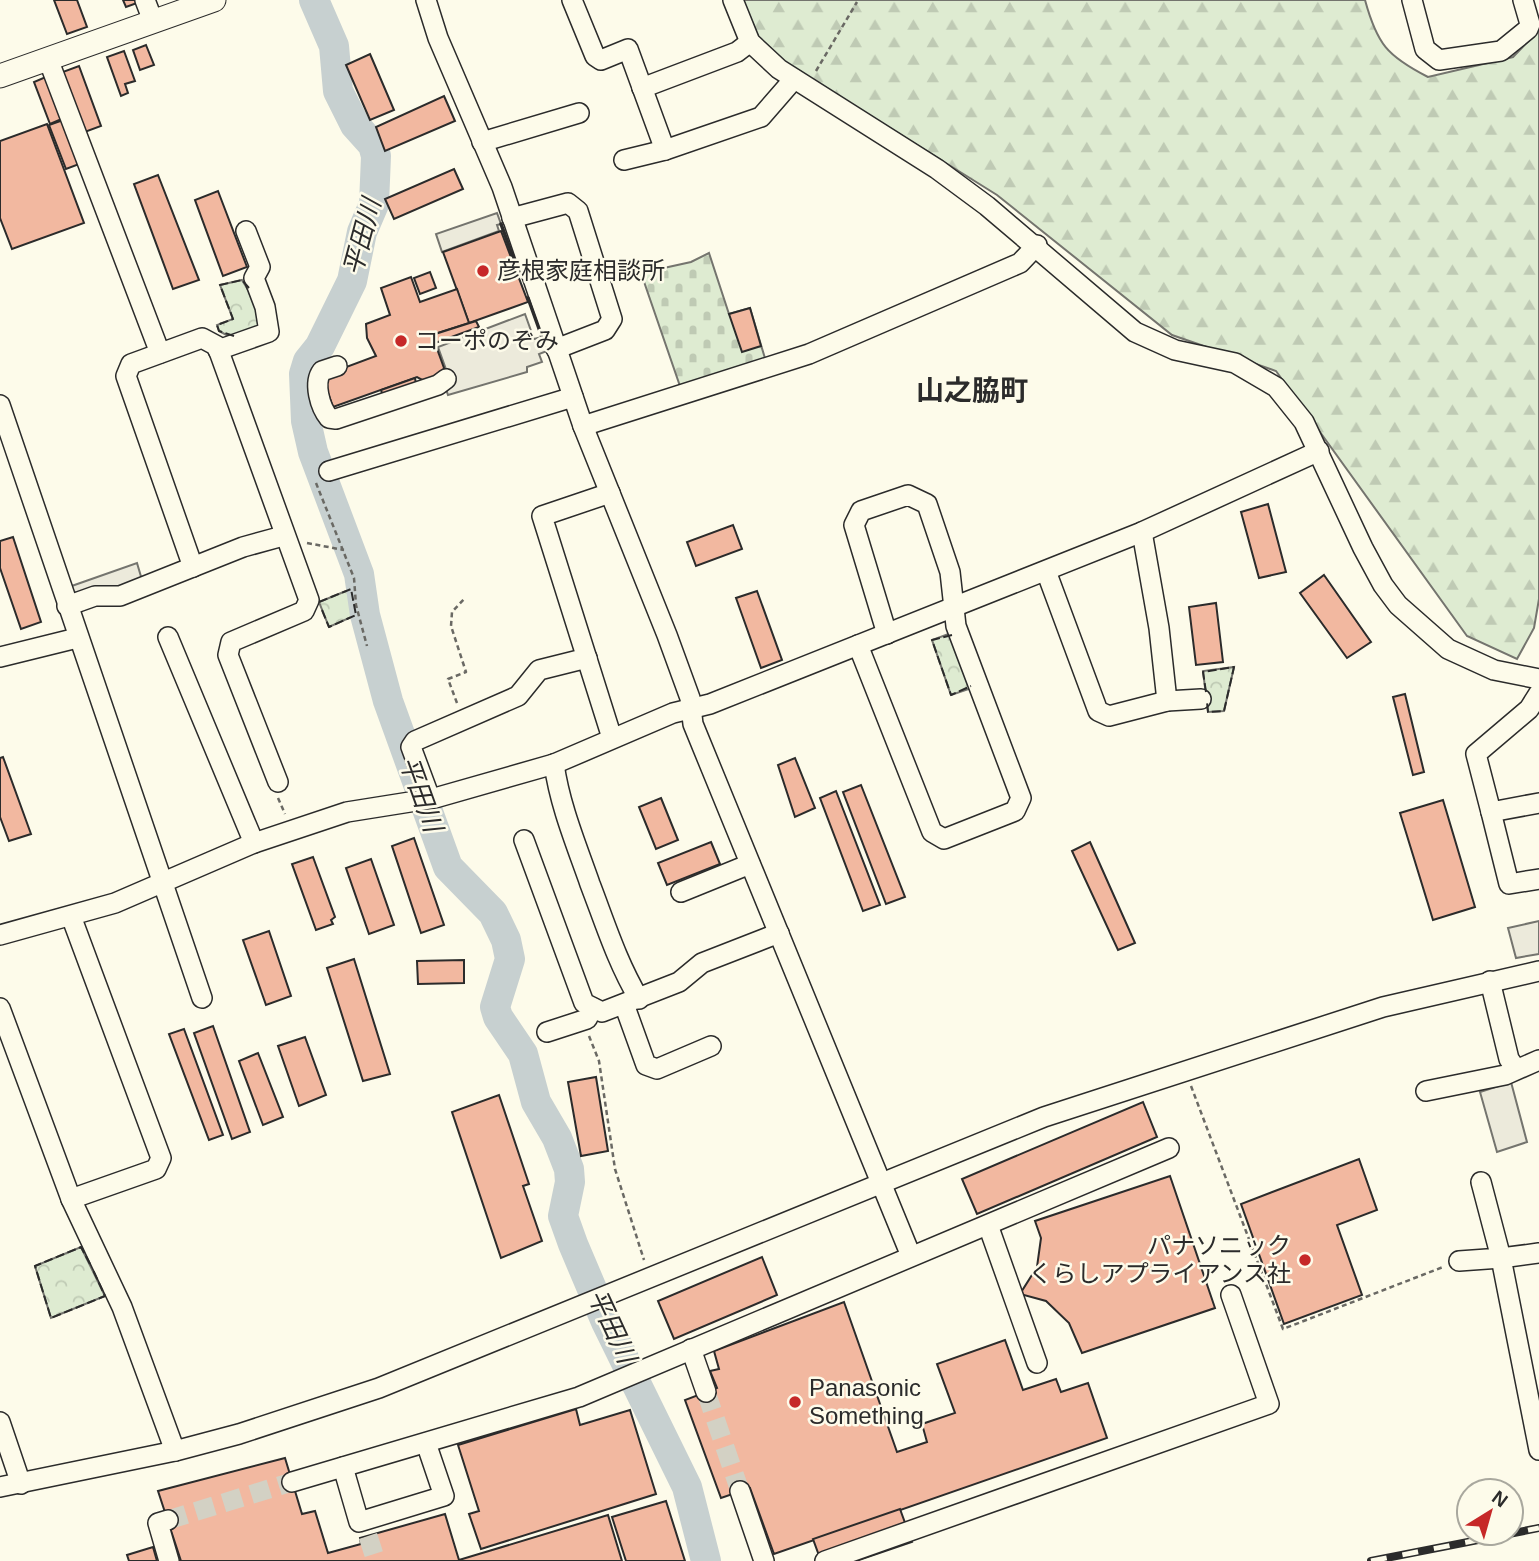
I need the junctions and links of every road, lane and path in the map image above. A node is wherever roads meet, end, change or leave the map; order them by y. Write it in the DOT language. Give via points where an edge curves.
graph roads {
  1 [pos="214,0"];
  2 [pos="426,0"];
  3 [pos="572,0"];
  4 [pos="733,0"];
  5 [pos="1412,0"];
  6 [pos="1523,0"];
  7 [pos="857,2"];
  8 [pos="149,11"];
  9 [pos="750,42"];
  10 [pos="48,59"];
  11 [pos="0,76"];
  12 [pos="803,77"];
  13 [pos="642,88"];
  14 [pos="579,113"];
  15 [pos="482,142"];
  16 [pos="665,150"];
  17 [pos="624,160"];
  18 [pos="507,216"];
  19 [pos="246,231"];
  20 [pos="1037,246"];
  21 [pos="549,346"];
  22 [pos="218,349"];
  23 [pos="160,353"];
  24 [pos="337,366"];
  25 [pos="446,379"];
  26 [pos="573,397"];
  27 [pos="0,405"];
  28 [pos="583,426"];
  29 [pos="1319,451"];
  30 [pos="322,472"];
  31 [pos="610,493"];
  32 [pos="1142,532"];
  33 [pos="285,539"];
  34 [pos="344,550"];
  35 [pos="193,567"];
  36 [pos="1046,571"];
  37 [pos="465,598"];
  38 [pos="67,606"];
  39 [pos="953,608"];
  40 [pos="887,634"];
  41 [pos="168,637"];
  42 [pos="77,638"];
  43 [pos="859,645"];
  44 [pos="367,646"];
  45 [pos="0,657"];
  46 [pos="587,658"];
  47 [pos="1539,679"];
  48 [pos="1539,693"];
  49 [pos="1201,699"];
  50 [pos="1167,701"];
  51 [pos="692,708"];
  52 [pos="463,719"];
  53 [pos="612,738"];
  54 [pos="554,764"];
  55 [pos="278,782"];
  56 [pos="424,798"];
  57 [pos="1539,803"];
  58 [pos="1491,812"];
  59 [pos="292,831"];
  60 [pos="524,840"];
  61 [pos="254,844"];
  62 [pos="750,864"];
  63 [pos="1539,879"];
  64 [pos="162,883"];
  65 [pos="681,892"];
  66 [pos="71,916"];
  67 [pos="779,933"];
  68 [pos="0,935"];
  69 [pos="1539,971"];
  70 [pos="1490,981"];
  71 [pos="202,999"];
  72 [pos="631,1001"];
  73 [pos="0,1008"];
  74 [pos="588,1014"];
  75 [pos="547,1032"];
  76 [pos="711,1046"];
  77 [pos="1539,1060"];
  78 [pos="1185,1069"];
  79 [pos="1516,1069"];
  80 [pos="1426,1091"];
  81 [pos="1169,1148"];
  82 [pos="881,1182"];
  83 [pos="1481,1182"];
  84 [pos="71,1199"];
  85 [pos="988,1224"];
  86 [pos="1539,1253"];
  87 [pos="911,1256"];
  88 [pos="1501,1258"];
  89 [pos="1459,1261"];
  90 [pos="650,1279"];
  91 [pos="1231,1295"];
  92 [pos="691,1349"];
  93 [pos="1037,1363"];
  94 [pos="706,1392"];
  95 [pos="0,1422"];
  96 [pos="426,1443"];
  97 [pos="1539,1450"];
  98 [pos="175,1451"];
  99 [pos="343,1467"];
  100 [pos="292,1482"];
  101 [pos="21,1484"];
  102 [pos="0,1487"];
  103 [pos="740,1491"];
  104 [pos="168,1520"];
  105 [pos="169,1561"];
  106 [pos="764,1561"];
  107 [pos="825,1561"];
  1 -- 8 [label="main road"];
  2 -- 15 [label="street"];
  3 -- 13 [label="street" via="595,56 601,60 628,49"];
  4 -- 9 [label="street"];
  5 -- 6 [label="street" via="1424,49 1439,60 1501,51 1528,29"];
  7 -- 12 [label="path"];
  8 -- 10 [label="main road"];
  9 -- 12 [label="street"];
  9 -- 13 [label="street" via="726,57"];
  10 -- 11 [label="main road"];
  10 -- 23 [label="street"];
  12 -- 16 [label="street" via="761,117"];
  12 -- 20 [label="street" via="937,169"];
  13 -- 16 [label="street"];
  14 -- 15 [label="street"];
  15 -- 18 [label="street"];
  16 -- 17 [label="street"];
  18 -- 21 [label="street"];
  18 -- 21 [label="street" via="568,203 578,211 612,319 605,330"];
  19 -- 22 [label="street" via="260,267 254,278 268,332"];
  20 -- 28 [label="street" via="1020,263 808,354"];
  20 -- 29 [label="street" via="1135,332 1175,350 1236,363 1276,387"];
  21 -- 26 [label="street"];
  22 -- 23 [label="street" via="202,338"];
  22 -- 33 [label="street"];
  23 -- 35 [label="street" via="131,364 126,376"];
  24 -- 25 [label="street" via="321,371 317,382 323,412 336,419"];
  26 -- 28 [label="street"];
  26 -- 30 [label="street"];
  27 -- 38 [label="street"];
  28 -- 31 [label="street"];
  29 -- 32 [label="street"];
  29 -- 47 [label="street" via="1363,548 1398,605 1434,639 1459,654 1494,670"];
  30 -- 44 [label="path" via="354,578"];
  31 -- 46 [label="street" via="542,516"];
  31 -- 51 [label="street"];
  32 -- 36 [label="street"];
  32 -- 50 [label="street"];
  33 -- 34 [label="path"];
  33 -- 35 [label="street" via="243,547"];
  33 -- 55 [label="street" via="309,600 304,611 231,642 228,654 275,756"];
  35 -- 38 [label="street" via="120,596 95,596"];
  36 -- 39 [label="street"];
  36 -- 50 [label="street" via="1098,711 1109,716"];
  37 -- 52 [label="path" via="452,612 451,626 467,672 448,679"];
  38 -- 42 [label="street"];
  39 -- 40 [label="street"];
  39 -- 40 [label="street" via="950,572 927,504 908,495 861,511 854,525"];
  39 -- 43 [label="street" via="1020,798 1015,811 944,839 932,832"];
  40 -- 43 [label="street"];
  41 -- 61 [label="street"];
  42 -- 45 [label="street"];
  42 -- 64 [label="street"];
  43 -- 51 [label="street"];
  46 -- 52 [label="street" via="539,670 518,696"];
  46 -- 53 [label="street"];
  48 -- 58 [label="street" via="1529,709 1476,754"];
  49 -- 50 [label="street"];
  51 -- 53 [label="street"];
  51 -- 62 [label="street" via="694,724"];
  52 -- 56 [label="street" via="411,747"];
  53 -- 54 [label="street"];
  54 -- 56 [label="street"];
  54 -- 72 [label="street" via="559,799"];
  55 -- 59 [label="path" via="275,790"];
  56 -- 59 [label="street" via="347,811"];
  57 -- 58 [label="street"];
  58 -- 63 [label="street" via="1509,884"];
  59 -- 61 [label="street"];
  60 -- 74 [label="street"];
  61 -- 64 [label="street"];
  62 -- 65 [label="street"];
  62 -- 67 [label="street"];
  64 -- 66 [label="street"];
  64 -- 71 [label="street"];
  66 -- 68 [label="street"];
  66 -- 84 [label="street" via="161,1158 156,1169"];
  67 -- 72 [label="street" via="702,963 678,982"];
  67 -- 82 [label="street"];
  69 -- 70 [label="street"];
  70 -- 78 [label="street" via="1383,1007"];
  70 -- 79 [label="street" via="1509,1059"];
  72 -- 74 [label="street"];
  72 -- 76 [label="street" via="646,1065 657,1069"];
  73 -- 84 [label="street"];
  74 -- 75 [label="street"];
  74 -- 90 [label="path" via="615,1169"];
  77 -- 79 [label="street"];
  78 -- 82 [label="street" via="1044,1117"];
  78 -- 89 [label="path" via="1283,1329"];
  79 -- 80 [label="street"];
  81 -- 85 [label="street"];
  82 -- 87 [label="street"];
  82 -- 90 [label="street"];
  83 -- 88 [label="street"];
  84 -- 98 [label="street" via="121,1307"];
  85 -- 87 [label="street"];
  85 -- 93 [label="street"];
  86 -- 88 [label="street"];
  87 -- 92 [label="street"];
  88 -- 89 [label="street"];
  88 -- 97 [label="street"];
  90 -- 98 [label="street" via="379,1388"];
  91 -- 107 [label="street" via="1269,1404"];
  92 -- 94 [label="street"];
  92 -- 96 [label="street" via="579,1397"];
  95 -- 101 [label="street"];
  96 -- 99 [label="street"];
  96 -- 99 [label="street" via="444,1496 364,1529"];
  98 -- 101 [label="street"];
  99 -- 100 [label="street"];
  101 -- 102 [label="street"];
  103 -- 106 [label="street"];
  104 -- 105 [label="street" via="158,1523"];
}
